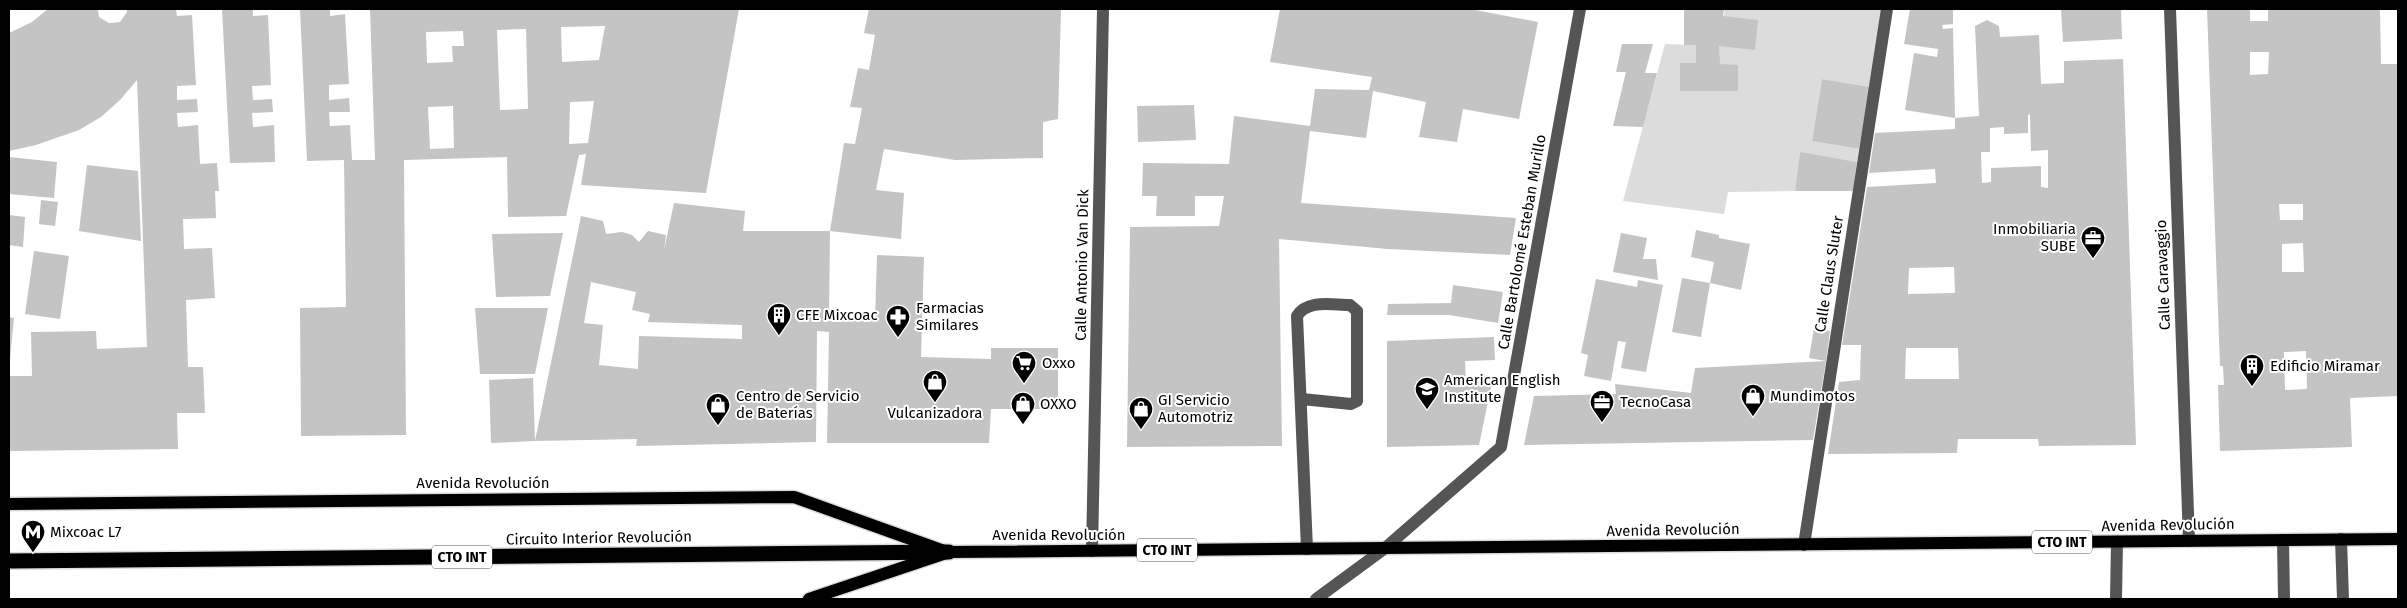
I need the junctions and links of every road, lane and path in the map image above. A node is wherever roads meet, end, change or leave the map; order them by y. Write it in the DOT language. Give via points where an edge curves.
graph roads {
  1 [pos="1103,9"];
  2 [pos="1580,9"];
  3 [pos="1887,9"];
  4 [pos="2170,9"];
  5 [pos="1302,400"];
  6 [pos="9,504"];
  7 [pos="2341,539"];
  8 [pos="2398,539"];
  9 [pos="2283,540"];
  10 [pos="2189,541"];
  11 [pos="2117,542"];
  12 [pos="1804,544"];
  13 [pos="1307,549"];
  14 [pos="1384,549"];
  15 [pos="1092,551"];
  16 [pos="949,552"];
  17 [pos="9,561"];
  18 [pos="809,599"];
  19 [pos="1316,599"];
  20 [pos="2116,599"];
  21 [pos="2284,599"];
  22 [pos="2343,599"];
  1 -- 15 [label="street, Calle Antonio Van Dick"];
  2 -- 14 [label="street, Calle Bartolomé Esteban Murillo" via="1501,447"];
  3 -- 12 [label="street, Calle Claus Sluter"];
  4 -- 10 [label="street, Calle Caravaggio"];
  5 -- 5 [label="street" via="1297,316 1309,305 1355,307 1357,401 1351,404"];
  5 -- 13 [label="street"];
  6 -- 16 [label="main road, Avenida Revolución / CTO INT" via="794,497"];
  7 -- 8 [label="main road, Avenida Revolución / CTO INT"];
  7 -- 9 [label="main road, Avenida Revolución / CTO INT"];
  7 -- 22 [label="street"];
  9 -- 10 [label="main road, Avenida Revolución / CTO INT"];
  9 -- 21 [label="street"];
  10 -- 11 [label="main road, Avenida Revolución / CTO INT"];
  11 -- 12 [label="main road, Avenida Revolución / CTO INT"];
  11 -- 20 [label="street"];
  12 -- 14 [label="main road, Avenida Revolución / CTO INT"];
  13 -- 14 [label="main road, Avenida Revolución / CTO INT"];
  13 -- 15 [label="main road, Avenida Revolución / CTO INT"];
  14 -- 19 [label="street, Calle Bartolomé Esteban Murillo"];
  15 -- 16 [label="main road, Avenida Revolución / CTO INT"];
  16 -- 17 [label="highway, Circuito Interior Revolución / CTO INT"];
  16 -- 18 [label="main road, Avenida Revolución / CTO INT"];
}
